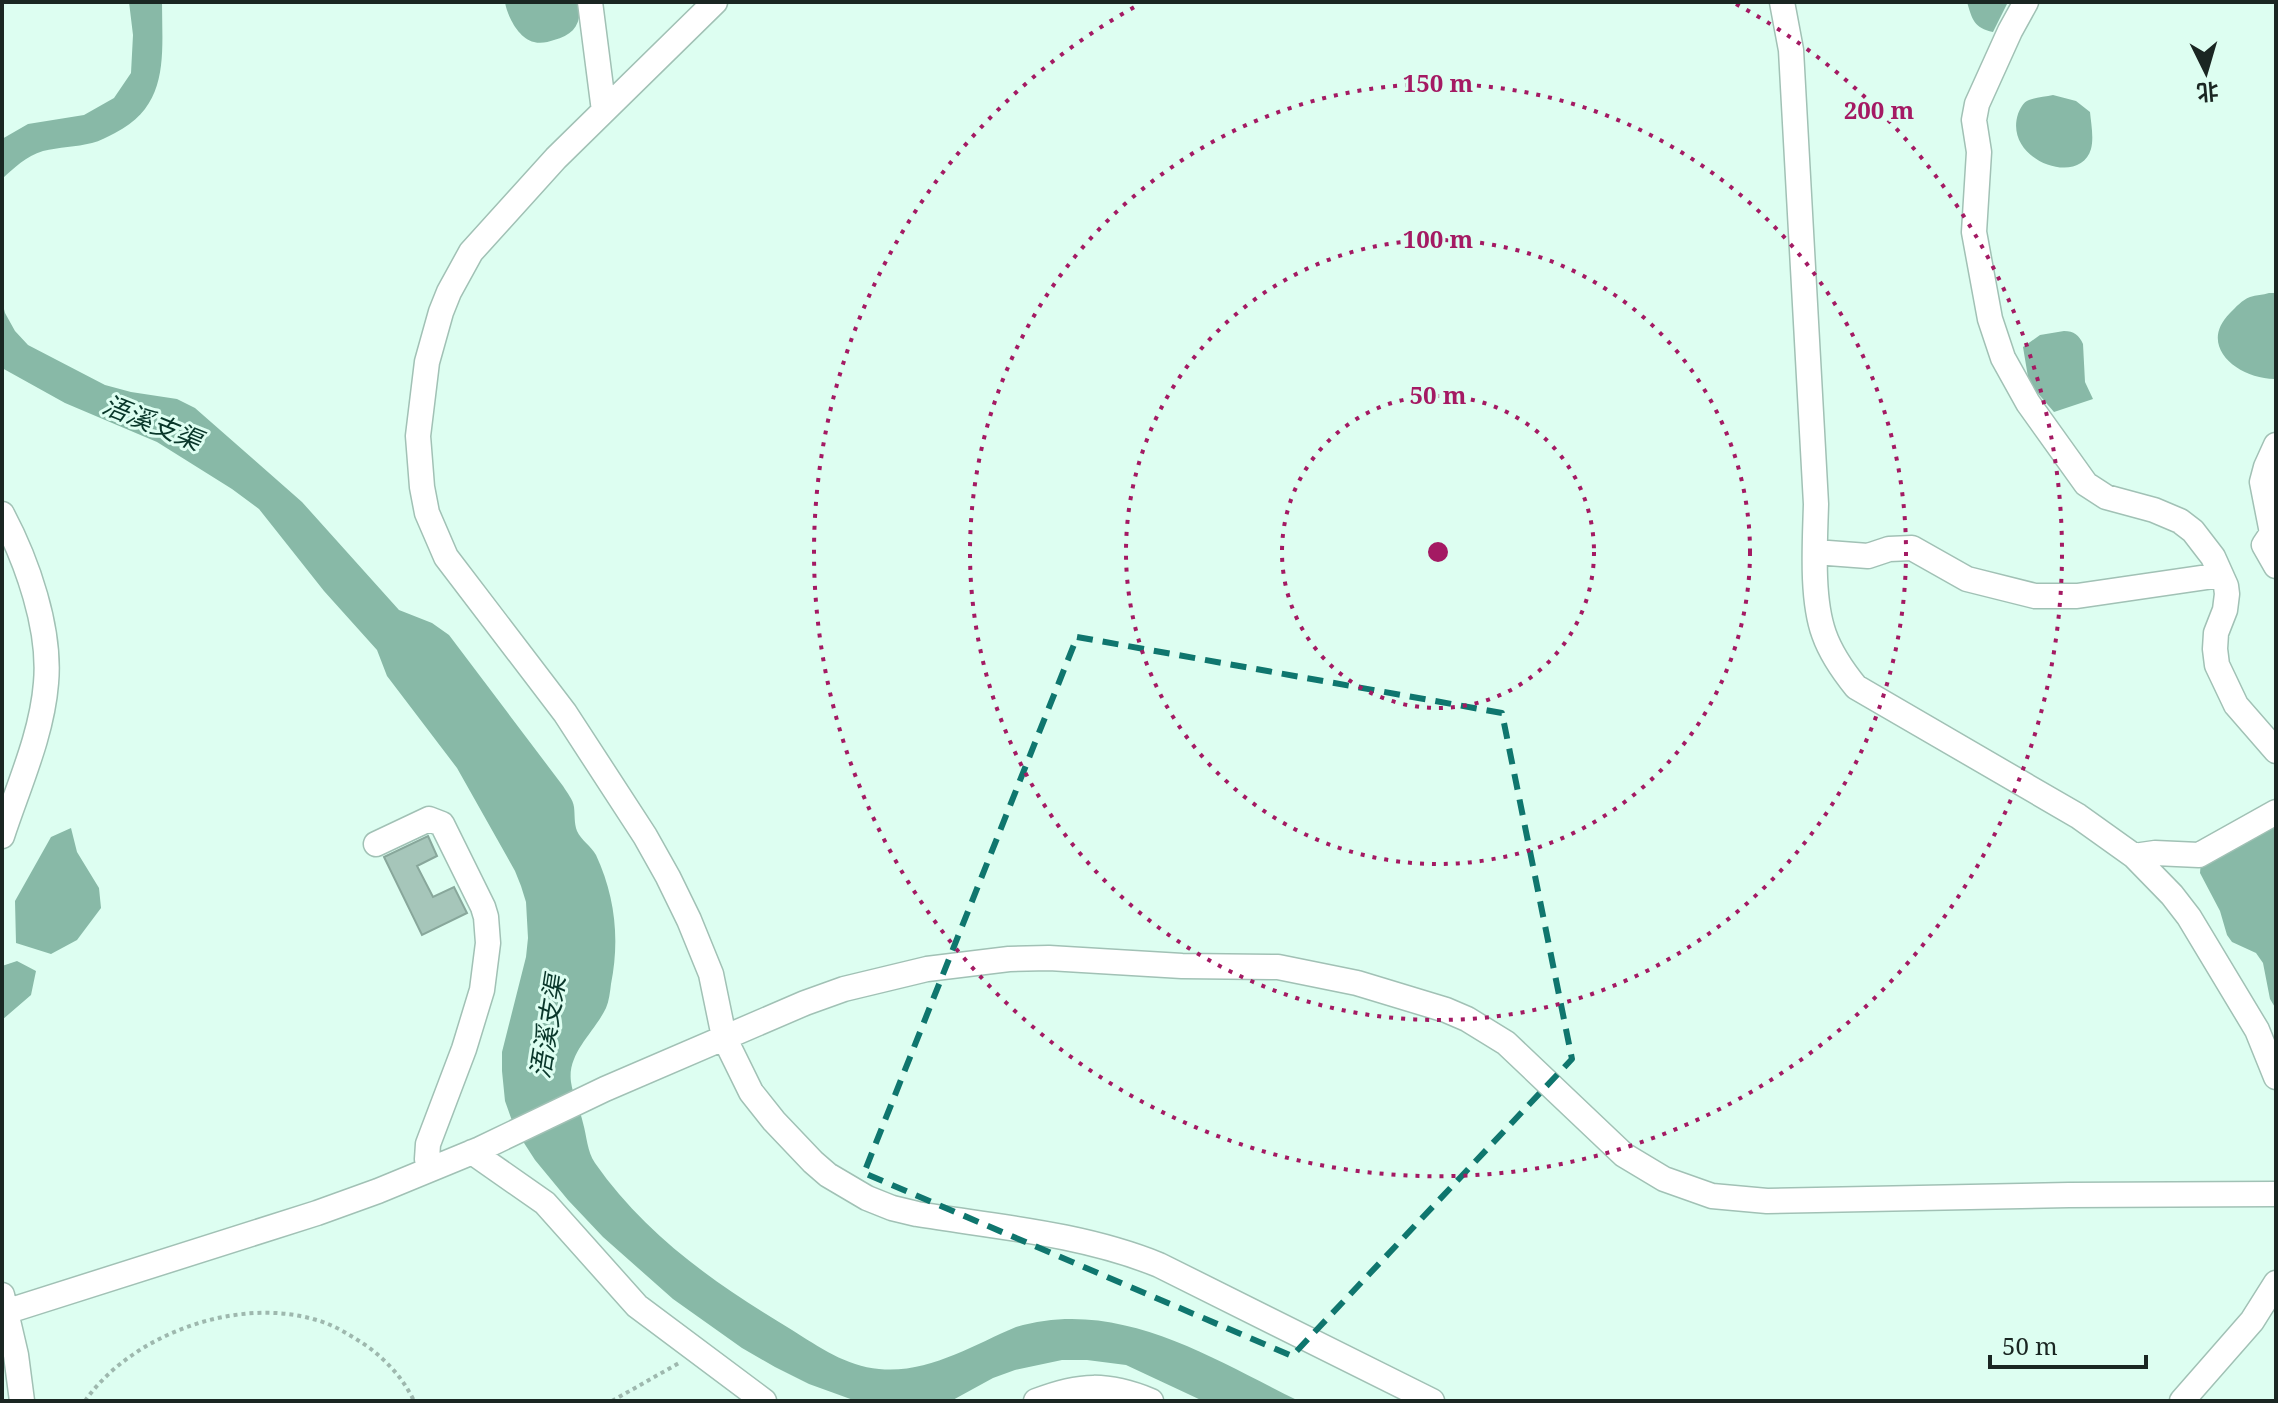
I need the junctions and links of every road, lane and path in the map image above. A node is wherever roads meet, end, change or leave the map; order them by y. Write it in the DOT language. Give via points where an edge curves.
graph roads {
  1 [pos="590,2"];
  2 [pos="715,2"];
  3 [pos="1782,2"];
  4 [pos="2026,2"];
  5 [pos="604,111"];
  6 [pos="2276,445"];
  7 [pos="2,514"];
  8 [pos="1815,552"];
  9 [pos="2276,566"];
  10 [pos="2221,575"];
  11 [pos="2276,751"];
  12 [pos="2276,812"];
  13 [pos="2,836"];
  14 [pos="376,844"];
  15 [pos="2134,856"];
  16 [pos="724,1037"];
  17 [pos="2276,1077"];
  18 [pos="476,1150"];
  19 [pos="429,1170"];
  20 [pos="2276,1194"];
  21 [pos="2276,1283"];
  22 [pos="3,1306"];
  23 [pos="698,1352"];
  24 [pos="22,1401"];
  25 [pos="85,1401"];
  26 [pos="414,1401"];
  27 [pos="612,1401"];
  28 [pos="764,1401"];
  29 [pos="1036,1401"];
  30 [pos="1151,1401"];
  31 [pos="1432,1401"];
  32 [pos="2182,1401"];
  1 -- 5 [label="street"];
  2 -- 5 [label="street"];
  3 -- 8 [label="street" via="1792,66"];
  4 -- 10 [label="street" via="1974,120 1979,152 1974,232 2003,358 2086,484 2106,497 2180,521 2213,557"];
  5 -- 16 [label="street" via="471,252 449,292 433,337 419,411 422,487 446,557 565,713 668,877 711,974"];
  6 -- 9 [label="street" via="2262,482 2272,533 2264,545"];
  7 -- 13 [label="street" via="29,578 47,663 35,738"];
  8 -- 10 [label="street" via="1868,556 1912,548 1967,579 2035,596 2077,596"];
  8 -- 15 [label="street" via="1824,637 1856,687 2078,816"];
  10 -- 11 [label="street" via="2227,594 2216,633 2217,665 2236,705"];
  12 -- 15 [label="street" via="2199,855"];
  14 -- 19 [label="street" via="429,819 442,824 486,917 488,959 482,990 428,1144"];
  15 -- 17 [label="street" via="2189,917 2257,1030"];
  16 -- 18 [label="street"];
  16 -- 20 [label="street" via="844,989 970,962 1049,958 1278,967 1357,983 1467,1019 1506,1043 1624,1155 1664,1179 1712,1196 1767,1201"];
  16 -- 31 [label="street" via="751,1092 774,1121 828,1175 867,1198 917,1214 1135,1255"];
  18 -- 19 [label="street"];
  18 -- 23 [label="street" via="545,1203 637,1306"];
  19 -- 22 [label="street" via="317,1213"];
  21 -- 32 [label="street" via="2252,1321"];
  22 -- 24 [label="street"];
  23 -- 27 [label="path"];
  23 -- 28 [label="street"];
  25 -- 26 [label="path" via="120,1363 160,1337 208,1321 273,1312 313,1319 350,1335 392,1367"];
  29 -- 30 [label="street" via="1078,1388 1106,1387"];
}
